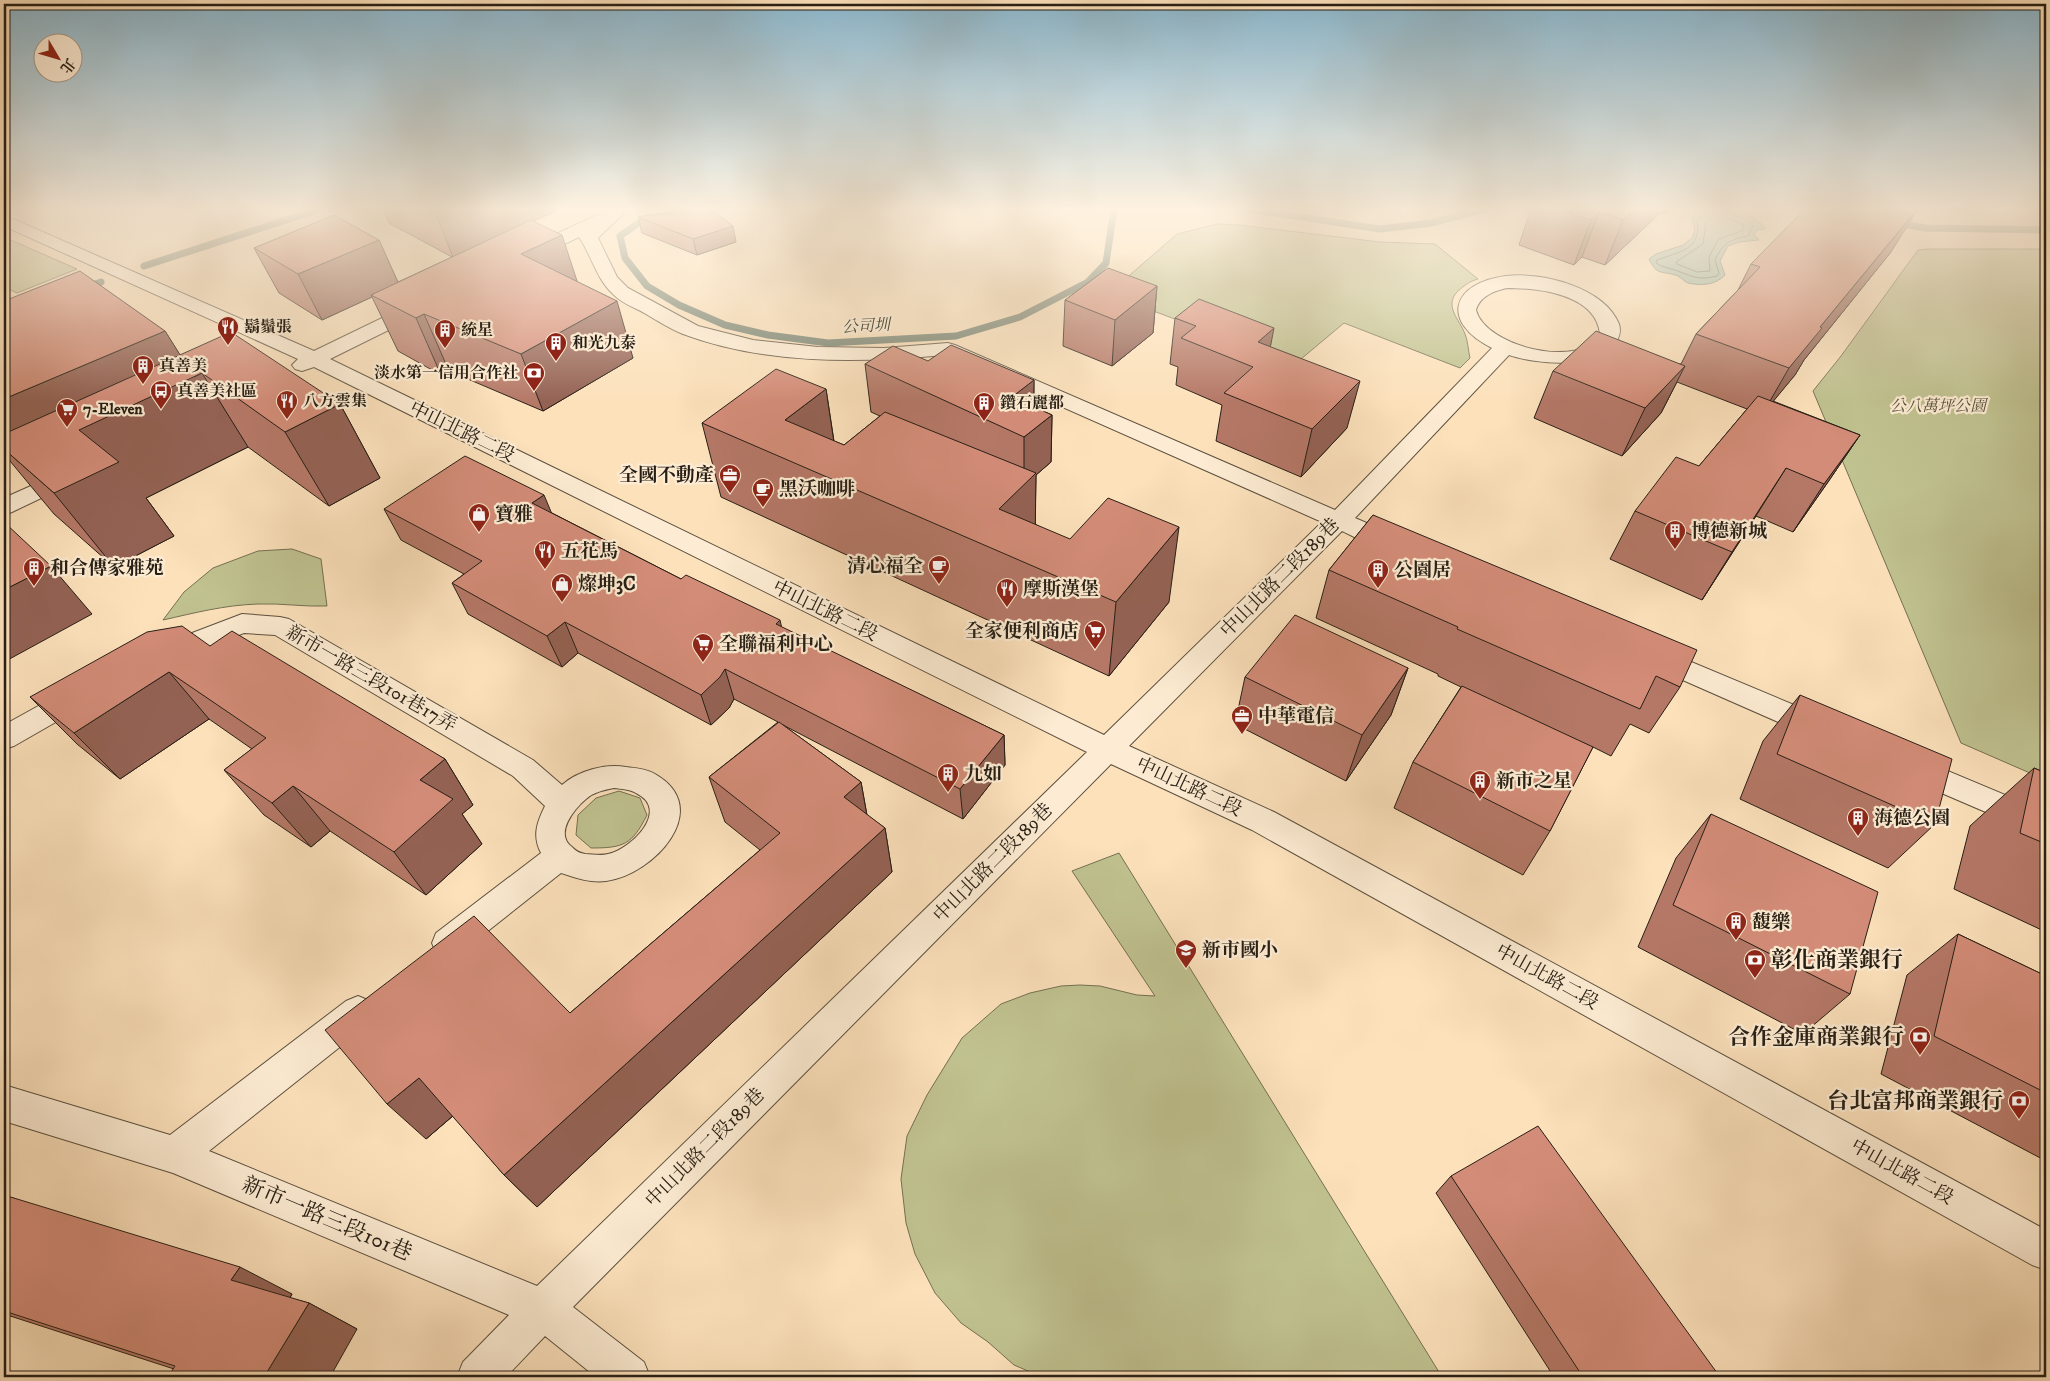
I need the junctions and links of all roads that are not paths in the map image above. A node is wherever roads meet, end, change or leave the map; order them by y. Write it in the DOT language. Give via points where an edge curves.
graph roads {
  1 [pos="123,273"];
  2 [pos="605,273"];
  3 [pos="436,300"];
  4 [pos="1505,347"];
  5 [pos="314,359"];
  6 [pos="287,372"];
  7 [pos="84,469"];
  8 [pos="4,507"];
  9 [pos="1338,520"];
  10 [pos="1419,556"];
  11 [pos="1628,646"];
  12 [pos="141,663"];
  13 [pos="98,686"];
  14 [pos="4,738"];
  15 [pos="1846,739"];
  16 [pos="1107,749"];
  17 [pos="1892,759"];
  18 [pos="562,802"];
  19 [pos="2046,825"];
  20 [pos="559,857"];
  21 [pos="426,960"];
  22 [pos="378,997"];
  23 [pos="4,1103"];
  24 [pos="174,1155"];
  25 [pos="2046,1251"];
  26 [pos="543,1309"];
  27 [pos="478,1377"];
  28 [pos="630,1377"];
  1 -- 5 [label="street, 中山北路二段"];
  2 -- 9 [label="street" via="621,292 690,329 743,344 839,355 948,349"];
  3 -- 5 [label="street"];
  4 -- 4 [label="street" via="1555,357 1579,355 1598,349 1608,339 1610,326 1604,314 1570,291 1548,285 1506,282 1488,286 1475,293 1467,303 1467,314 1473,326"];
  4 -- 9 [label="street, 中山北路二段189巷"];
  5 -- 6 [label="street"];
  5 -- 16 [label="street, 中山北路二段"];
  7 -- 8 [label="street"];
  9 -- 10 [label="street"];
  9 -- 16 [label="street, 中山北路二段189巷"];
  11 -- 15 [label="street"];
  12 -- 18 [label="street, 新市一路三段101巷17弄" via="242,623 280,626 523,768"];
  13 -- 14 [label="street"];
  16 -- 25 [label="street, 中山北路二段" via="1262,821"];
  16 -- 26 [label="street, 中山北路二段189巷"];
  17 -- 19 [label="street"];
  18 -- 20 [label="street" via="549,831"];
  18 -- 20 [label="street" via="595,780 614,776 648,782 660,793 665,807 664,822 656,838 642,853 625,862 588,869"];
  20 -- 21 [label="street"];
  22 -- 24 [label="street"];
  23 -- 24 [label="street, 新市一路三段101巷"];
  24 -- 26 [label="street, 新市一路三段101巷"];
  26 -- 27 [label="street, 中山北路二段189巷"];
  26 -- 28 [label="street, 新市一路三段101巷"];
}
